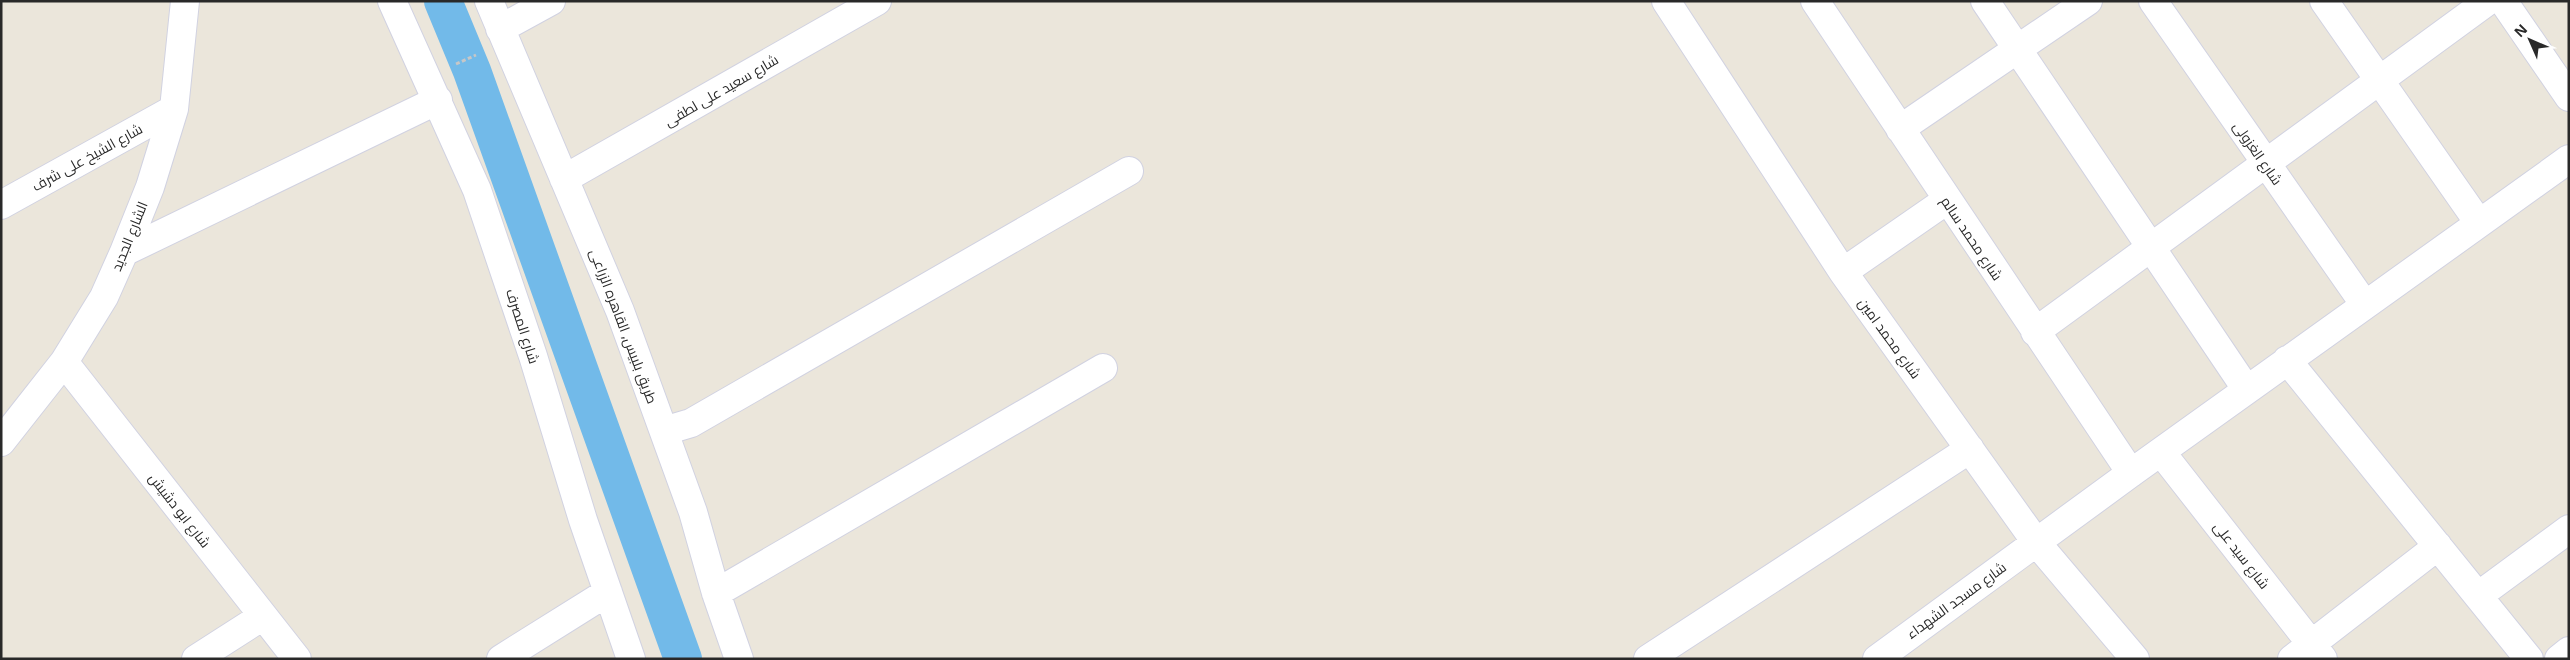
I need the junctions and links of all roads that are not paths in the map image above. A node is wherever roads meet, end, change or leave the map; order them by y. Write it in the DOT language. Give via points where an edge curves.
graph roads {
  1 [pos="186,1"];
  2 [pos="392,1"];
  3 [pos="489,1"];
  4 [pos="551,1"];
  5 [pos="877,1"];
  6 [pos="1666,1"];
  7 [pos="1815,1"];
  8 [pos="1985,1"];
  9 [pos="2088,1"];
  10 [pos="2153,1"];
  11 [pos="2324,1"];
  12 [pos="2488,1"];
  13 [pos="2503,1"];
  14 [pos="500,29"];
  15 [pos="2017,50"];
  16 [pos="2379,81"];
  17 [pos="2569,98"];
  18 [pos="438,100"];
  19 [pos="174,109"];
  20 [pos="1900,129"];
  21 [pos="2569,159"];
  22 [pos="2266,164"];
  23 [pos="1129,171"];
  24 [pos="564,178"];
  25 [pos="1947,200"];
  26 [pos="1,205"];
  27 [pos="2479,223"];
  28 [pos="2150,249"];
  29 [pos="124,252"];
  30 [pos="1842,272"];
  31 [pos="2365,305"];
  32 [pos="2035,332"];
  33 [pos="2287,360"];
  34 [pos="64,362"];
  35 [pos="1103,368"];
  36 [pos="2247,390"];
  37 [pos="664,431"];
  38 [pos="1,442"];
  39 [pos="1970,449"];
  40 [pos="2161,452"];
  41 [pos="2131,472"];
  42 [pos="2569,529"];
  43 [pos="2036,542"];
  44 [pos="2438,546"];
  45 [pos="608,592"];
  46 [pos="716,593"];
  47 [pos="2478,596"];
  48 [pos="263,616"];
  49 [pos="2569,652"];
  50 [pos="2309,654"];
  51 [pos="196,659"];
  52 [pos="297,659"];
  53 [pos="501,659"];
  54 [pos="631,659"];
  55 [pos="739,659"];
  56 [pos="1648,659"];
  57 [pos="1877,659"];
  58 [pos="2135,659"];
  59 [pos="2528,659"];
  60 [pos="2559,659"];
  1 -- 19 [label="street, الشارع الجديد"];
  2 -- 18 [label="street, شارع المصرف"];
  3 -- 14 [label="street, طريق بلبيس, القاهره الزراعى"];
  4 -- 14 [label="street"];
  5 -- 24 [label="street, شارع سعيد على لطفى"];
  6 -- 30 [label="street, شارع محمد امين"];
  7 -- 20 [label="street, شارع محمد سالم"];
  8 -- 15 [label="street"];
  9 -- 15 [label="street"];
  10 -- 22 [label="street, شارع الغزولى"];
  11 -- 16 [label="street"];
  12 -- 16 [label="street"];
  13 -- 17 [label="street"];
  14 -- 24 [label="street, طريق بلبيس, القاهره الزراعى"];
  15 -- 20 [label="street"];
  15 -- 28 [label="street"];
  16 -- 22 [label="street"];
  16 -- 27 [label="street"];
  18 -- 29 [label="street"];
  18 -- 45 [label="street, شارع المصرف" via="477,190"];
  19 -- 26 [label="street, شارع الشيخ على شرف"];
  19 -- 29 [label="street, الشارع الجديد" via="150,187"];
  20 -- 25 [label="street, شارع محمد سالم"];
  21 -- 27 [label="street, شارع مسجد الشهداء"];
  22 -- 28 [label="street"];
  22 -- 31 [label="street, شارع الغزولى"];
  23 -- 37 [label="street" via="691,423"];
  24 -- 37 [label="street, طريق بلبيس, القاهره الزراعى" via="620,312"];
  25 -- 30 [label="street"];
  25 -- 32 [label="street, شارع محمد سالم"];
  27 -- 31 [label="street, شارع مسجد الشهداء"];
  28 -- 32 [label="street"];
  28 -- 36 [label="street"];
  29 -- 34 [label="street, الشارع الجديد" via="104,297"];
  30 -- 39 [label="street, شارع محمد امين"];
  31 -- 33 [label="street, شارع مسجد الشهداء"];
  32 -- 41 [label="street, شارع محمد سالم"];
  33 -- 36 [label="street, شارع مسجد الشهداء"];
  33 -- 44 [label="street"];
  34 -- 38 [label="street, الشارع الجديد"];
  34 -- 48 [label="street, شارع ابو دشيش"];
  35 -- 46 [label="street"];
  36 -- 40 [label="street, شارع مسجد الشهداء"];
  37 -- 46 [label="street, طريق بلبيس, القاهره الزراعى" via="693,512"];
  39 -- 43 [label="street, شارع محمد امين"];
  39 -- 56 [label="street"];
  40 -- 41 [label="street, شارع مسجد الشهداء"];
  40 -- 50 [label="street, شارع سيد على"];
  41 -- 43 [label="street, شارع مسجد الشهداء"];
  42 -- 47 [label="street"];
  43 -- 57 [label="street, شارع مسجد الشهداء"];
  43 -- 58 [label="street, شارع محمد امين"];
  44 -- 47 [label="street"];
  44 -- 50 [label="street"];
  45 -- 53 [label="street"];
  45 -- 54 [label="street, شارع المصرف"];
  46 -- 55 [label="street, طريق بلبيس, القاهره الزراعى"];
  47 -- 59 [label="street"];
  48 -- 51 [label="street"];
  48 -- 52 [label="street, شارع ابو دشيش"];
  49 -- 60 [label="street"];
}
